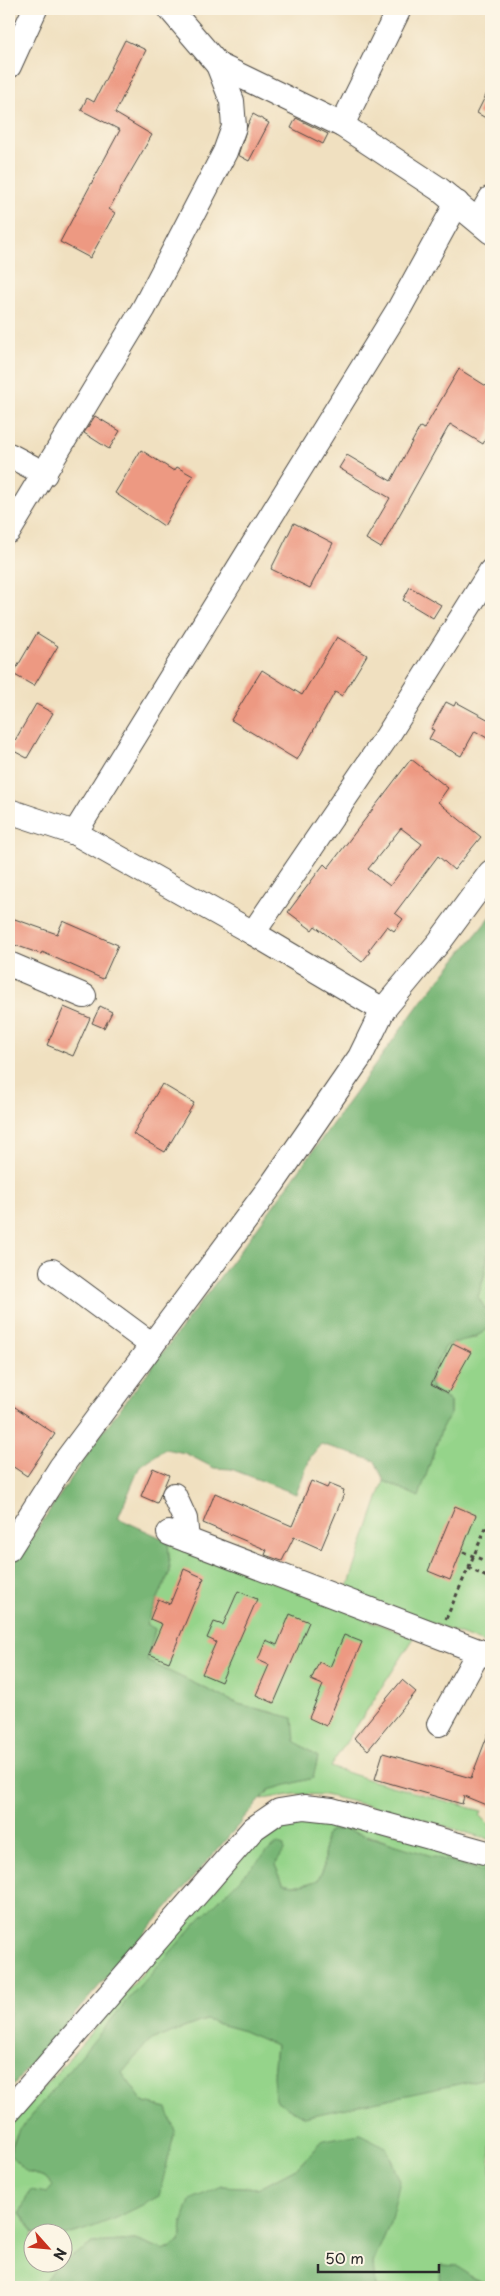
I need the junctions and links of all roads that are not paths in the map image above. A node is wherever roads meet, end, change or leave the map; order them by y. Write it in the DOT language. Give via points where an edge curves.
graph roads {
  1 [pos="34,9"];
  2 [pos="399,9"];
  3 [pos="176,11"];
  4 [pos="218,65"];
  5 [pos="9,66"];
  6 [pos="342,125"];
  7 [pos="491,198"];
  8 [pos="457,203"];
  9 [pos="484,226"];
  10 [pos="9,455"];
  11 [pos="45,474"];
  12 [pos="9,531"];
  13 [pos="491,571"];
  14 [pos="9,810"];
  15 [pos="75,833"];
  16 [pos="491,872"];
  17 [pos="253,932"];
  18 [pos="9,964"];
  19 [pos="84,996"];
  20 [pos="383,1010"];
  21 [pos="52,1271"];
  22 [pos="152,1345"];
  23 [pos="174,1494"];
  24 [pos="9,1549"];
  25 [pos="485,1653"];
  26 [pos="439,1724"];
  27 [pos="491,1854"];
  28 [pos="9,2110"];
  1 -- 5 [label="street"];
  2 -- 6 [label="street"];
  3 -- 4 [label="street"];
  4 -- 6 [label="street"];
  4 -- 11 [label="street" via="232,101 234,127 225,152 163,275"];
  6 -- 8 [label="street"];
  7 -- 9 [label="street"];
  8 -- 9 [label="street"];
  8 -- 15 [label="street" via="400,307"];
  10 -- 11 [label="street"];
  11 -- 12 [label="street"];
  13 -- 17 [label="street" via="388,735"];
  14 -- 15 [label="street"];
  15 -- 17 [label="street"];
  16 -- 20 [label="street"];
  17 -- 20 [label="street"];
  18 -- 19 [label="street"];
  20 -- 22 [label="street" via="360,1057 273,1183"];
  21 -- 22 [label="street"];
  22 -- 24 [label="street" via="61,1467"];
  23 -- 25 [label="street" via="185,1519 178,1537"];
  25 -- 26 [label="street"];
  27 -- 28 [label="street" via="332,1810 304,1806 279,1811 253,1829"];
}
